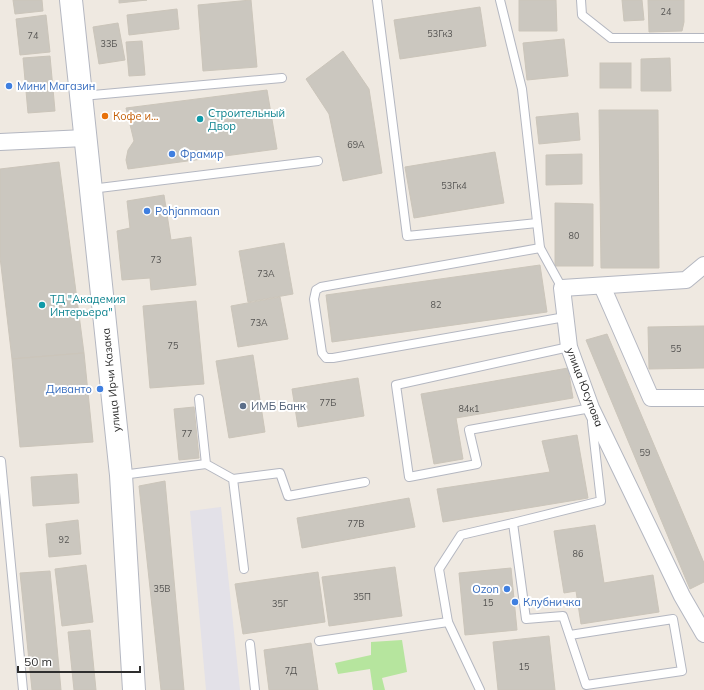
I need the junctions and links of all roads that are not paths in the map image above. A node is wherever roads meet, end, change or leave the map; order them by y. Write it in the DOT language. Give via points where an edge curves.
graph roads {
  1 [pos="71,0"];
  2 [pos="376,0"];
  3 [pos="500,0"];
  4 [pos="581,0"];
  5 [pos="704,38"];
  6 [pos="282,78"];
  7 [pos="80,96"];
  8 [pos="85,138"];
  9 [pos="0,142"];
  10 [pos="318,161"];
  11 [pos="91,189"];
  12 [pos="537,223"];
  13 [pos="540,248"];
  14 [pos="704,265"];
  15 [pos="602,286"];
  16 [pos="562,288"];
  17 [pos="565,317"];
  18 [pos="569,347"];
  19 [pos="704,398"];
  20 [pos="199,399"];
  21 [pos="591,408"];
  22 [pos="1,461"];
  23 [pos="206,464"];
  24 [pos="121,475"];
  25 [pos="233,479"];
  26 [pos="365,482"];
  27 [pos="513,523"];
  28 [pos="244,569"];
  29 [pos="448,622"];
  30 [pos="704,634"];
  31 [pos="570,635"];
  32 [pos="319,641"];
  33 [pos="250,644"];
  34 [pos="587,687"];
  35 [pos="23,690"];
  36 [pos="134,690"];
  37 [pos="255,690"];
  38 [pos="480,690"];
  1 -- 7 [label="main road, улица Ирчи Казака"];
  2 -- 12 [label="lane" via="407,236"];
  3 -- 12 [label="lane" via="522,89"];
  4 -- 5 [label="lane" via="582,15 611,38"];
  6 -- 7 [label="lane"];
  7 -- 8 [label="main road, улица Ирчи Казака"];
  8 -- 9 [label="street"];
  8 -- 11 [label="main road, улица Ирчи Казака"];
  10 -- 11 [label="lane"];
  11 -- 24 [label="main road, улица Ирчи Казака"];
  12 -- 13 [label="lane"];
  13 -- 16 [label="lane"];
  13 -- 17 [label="lane" via="321,287 316,290 314,299 322,353 326,358 333,358"];
  14 -- 15 [label="street" via="686,280"];
  15 -- 16 [label="street"];
  15 -- 19 [label="street" via="651,398"];
  16 -- 17 [label="street, улица Юсупова"];
  17 -- 18 [label="street, улица Юсупова"];
  18 -- 21 [label="street, улица Юсупова"];
  18 -- 21 [label="lane" via="396,385 409,477 477,464 469,430"];
  20 -- 23 [label="lane"];
  21 -- 27 [label="lane" via="601,502"];
  21 -- 30 [label="street, улица Юсупова" via="682,596"];
  22 -- 35 [label="lane"];
  23 -- 24 [label="lane"];
  23 -- 25 [label="lane"];
  24 -- 36 [label="main road, улица Ирчи Казака"];
  25 -- 26 [label="lane" via="280,473 288,496"];
  25 -- 28 [label="lane"];
  27 -- 29 [label="lane" via="461,535 457,540 439,569"];
  27 -- 31 [label="lane" via="526,619 563,616"];
  29 -- 32 [label="lane"];
  29 -- 38 [label="lane"];
  31 -- 34 [label="lane"];
  31 -- 34 [label="lane" via="673,620 682,671"];
  33 -- 37 [label="lane"];
}
